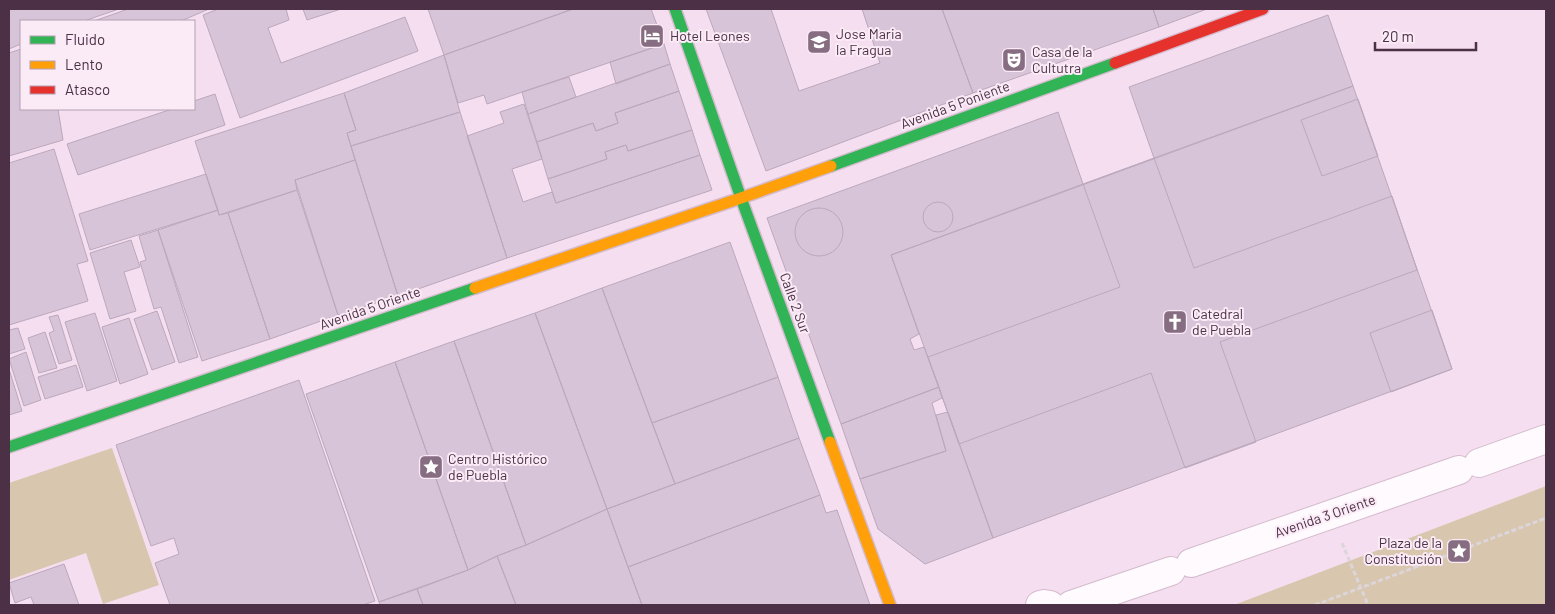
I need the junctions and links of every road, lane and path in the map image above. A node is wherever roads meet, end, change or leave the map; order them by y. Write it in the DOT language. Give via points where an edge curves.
graph roads {
  1 [pos="676,9"];
  2 [pos="1263,9"];
  3 [pos="741,198"];
  4 [pos="1546,439"];
  5 [pos="9,446"];
  6 [pos="1546,518"];
  7 [pos="1349,560"];
  8 [pos="1361,588"];
  9 [pos="890,605"];
  10 [pos="1040,605"];
  11 [pos="1050,605"];
  12 [pos="1072,605"];
  13 [pos="1315,605"];
  14 [pos="1368,605"];
  1 -- 3 [label="street, Calle 2 Sur"];
  2 -- 3 [label="street, Avenida 5 Poniente"];
  3 -- 5 [label="street, Avenida 5 Oriente"];
  3 -- 9 [label="street, Calle 2 Sur"];
  4 -- 12 [label="street, Avenida 3 Oriente"];
  6 -- 8 [label="path"];
  7 -- 8 [label="path"];
  8 -- 13 [label="path"];
  8 -- 14 [label="path"];
  10 -- 11 [label="street"];
}
